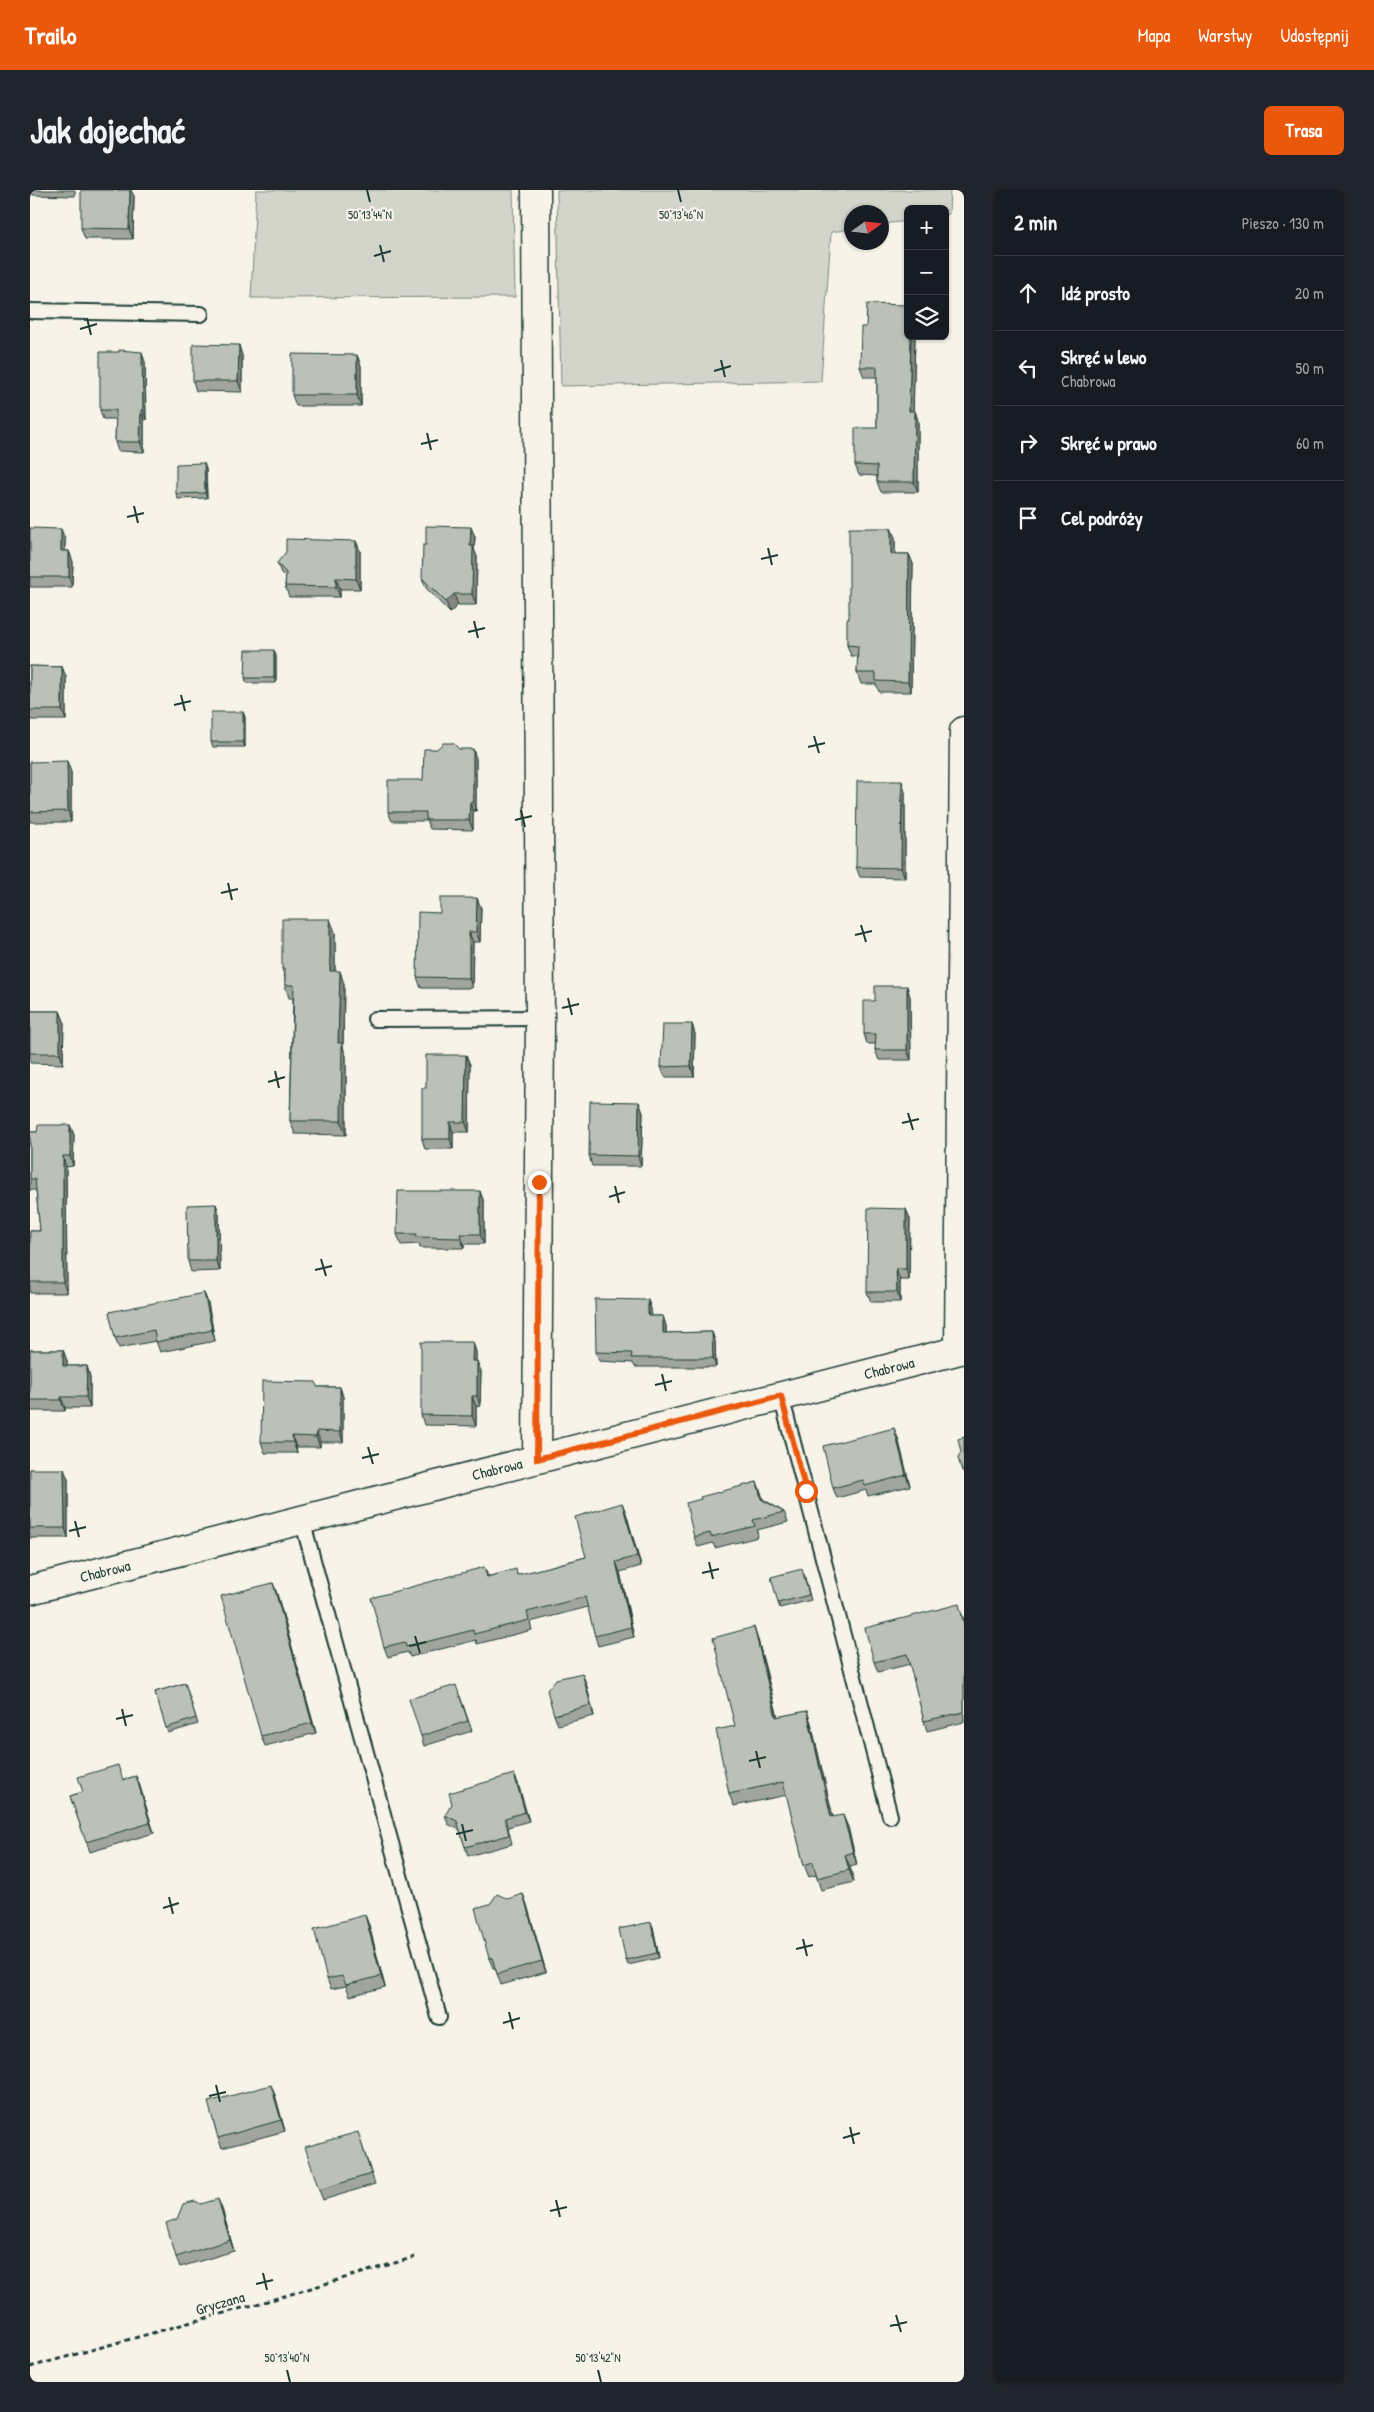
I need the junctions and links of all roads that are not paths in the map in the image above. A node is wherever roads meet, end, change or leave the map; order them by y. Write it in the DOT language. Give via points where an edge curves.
graph roads {
  1 [pos="536,190"];
  2 [pos="30,311"];
  3 [pos="200,314"];
  4 [pos="964,731"];
  5 [pos="540,1018"];
  6 [pos="375,1019"];
  7 [pos="962,1350"];
  8 [pos="781,1396"];
  9 [pos="537,1459"];
  10 [pos="302,1520"];
  11 [pos="30,1590"];
  12 [pos="890,1816"];
  13 [pos="439,2017"];
  1 -- 5 [label="street"];
  2 -- 3 [label="lane"];
  4 -- 7 [label="street"];
  5 -- 6 [label="lane"];
  5 -- 9 [label="street"];
  7 -- 8 [label="street, Chabrowa"];
  8 -- 9 [label="street, Chabrowa"];
  8 -- 12 [label="lane"];
  9 -- 10 [label="street, Chabrowa"];
  10 -- 11 [label="street, Chabrowa"];
  10 -- 13 [label="lane"];
}
